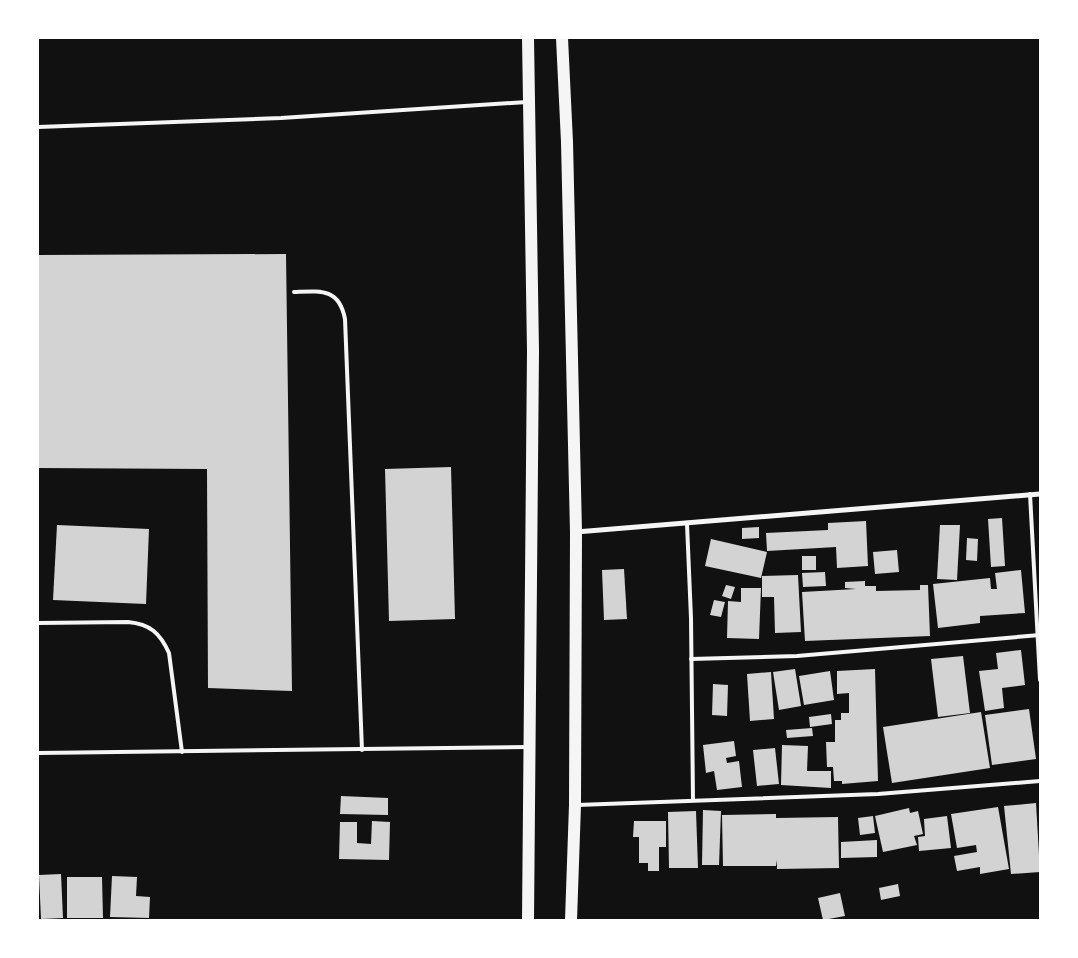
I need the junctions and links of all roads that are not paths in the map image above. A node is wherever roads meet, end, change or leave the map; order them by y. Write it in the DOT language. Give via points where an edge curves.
graph roads {
  1 [pos="528,38"];
  2 [pos="562,38"];
  3 [pos="529,102"];
  4 [pos="38,127"];
  5 [pos="294,292"];
  6 [pos="1030,494"];
  7 [pos="1040,494"];
  8 [pos="688,524"];
  9 [pos="576,532"];
  10 [pos="38,623"];
  11 [pos="1039,635"];
  12 [pos="691,659"];
  13 [pos="1040,680"];
  14 [pos="530,747"];
  15 [pos="362,750"];
  16 [pos="182,752"];
  17 [pos="38,753"];
  18 [pos="1040,781"];
  19 [pos="693,800"];
  20 [pos="575,805"];
  21 [pos="528,920"];
  22 [pos="571,920"];
  1 -- 3 [label="main road"];
  2 -- 9 [label="main road"];
  3 -- 4 [label="lane" via="281,118"];
  3 -- 14 [label="main road" via="533,351"];
  5 -- 15 [label="lane" via="318,291 334,296 342,304 345,319"];
  6 -- 7 [label="street"];
  6 -- 8 [label="street"];
  6 -- 11 [label="lane"];
  8 -- 9 [label="street"];
  8 -- 12 [label="lane"];
  9 -- 20 [label="main road"];
  10 -- 16 [label="lane" via="128,622 142,623 154,630 169,653"];
  11 -- 12 [label="lane" via="797,656"];
  11 -- 13 [label="lane"];
  12 -- 19 [label="lane"];
  14 -- 15 [label="lane"];
  14 -- 21 [label="main road"];
  15 -- 16 [label="lane"];
  16 -- 17 [label="lane"];
  18 -- 19 [label="lane" via="878,794"];
  19 -- 20 [label="lane"];
  20 -- 22 [label="main road"];
}
